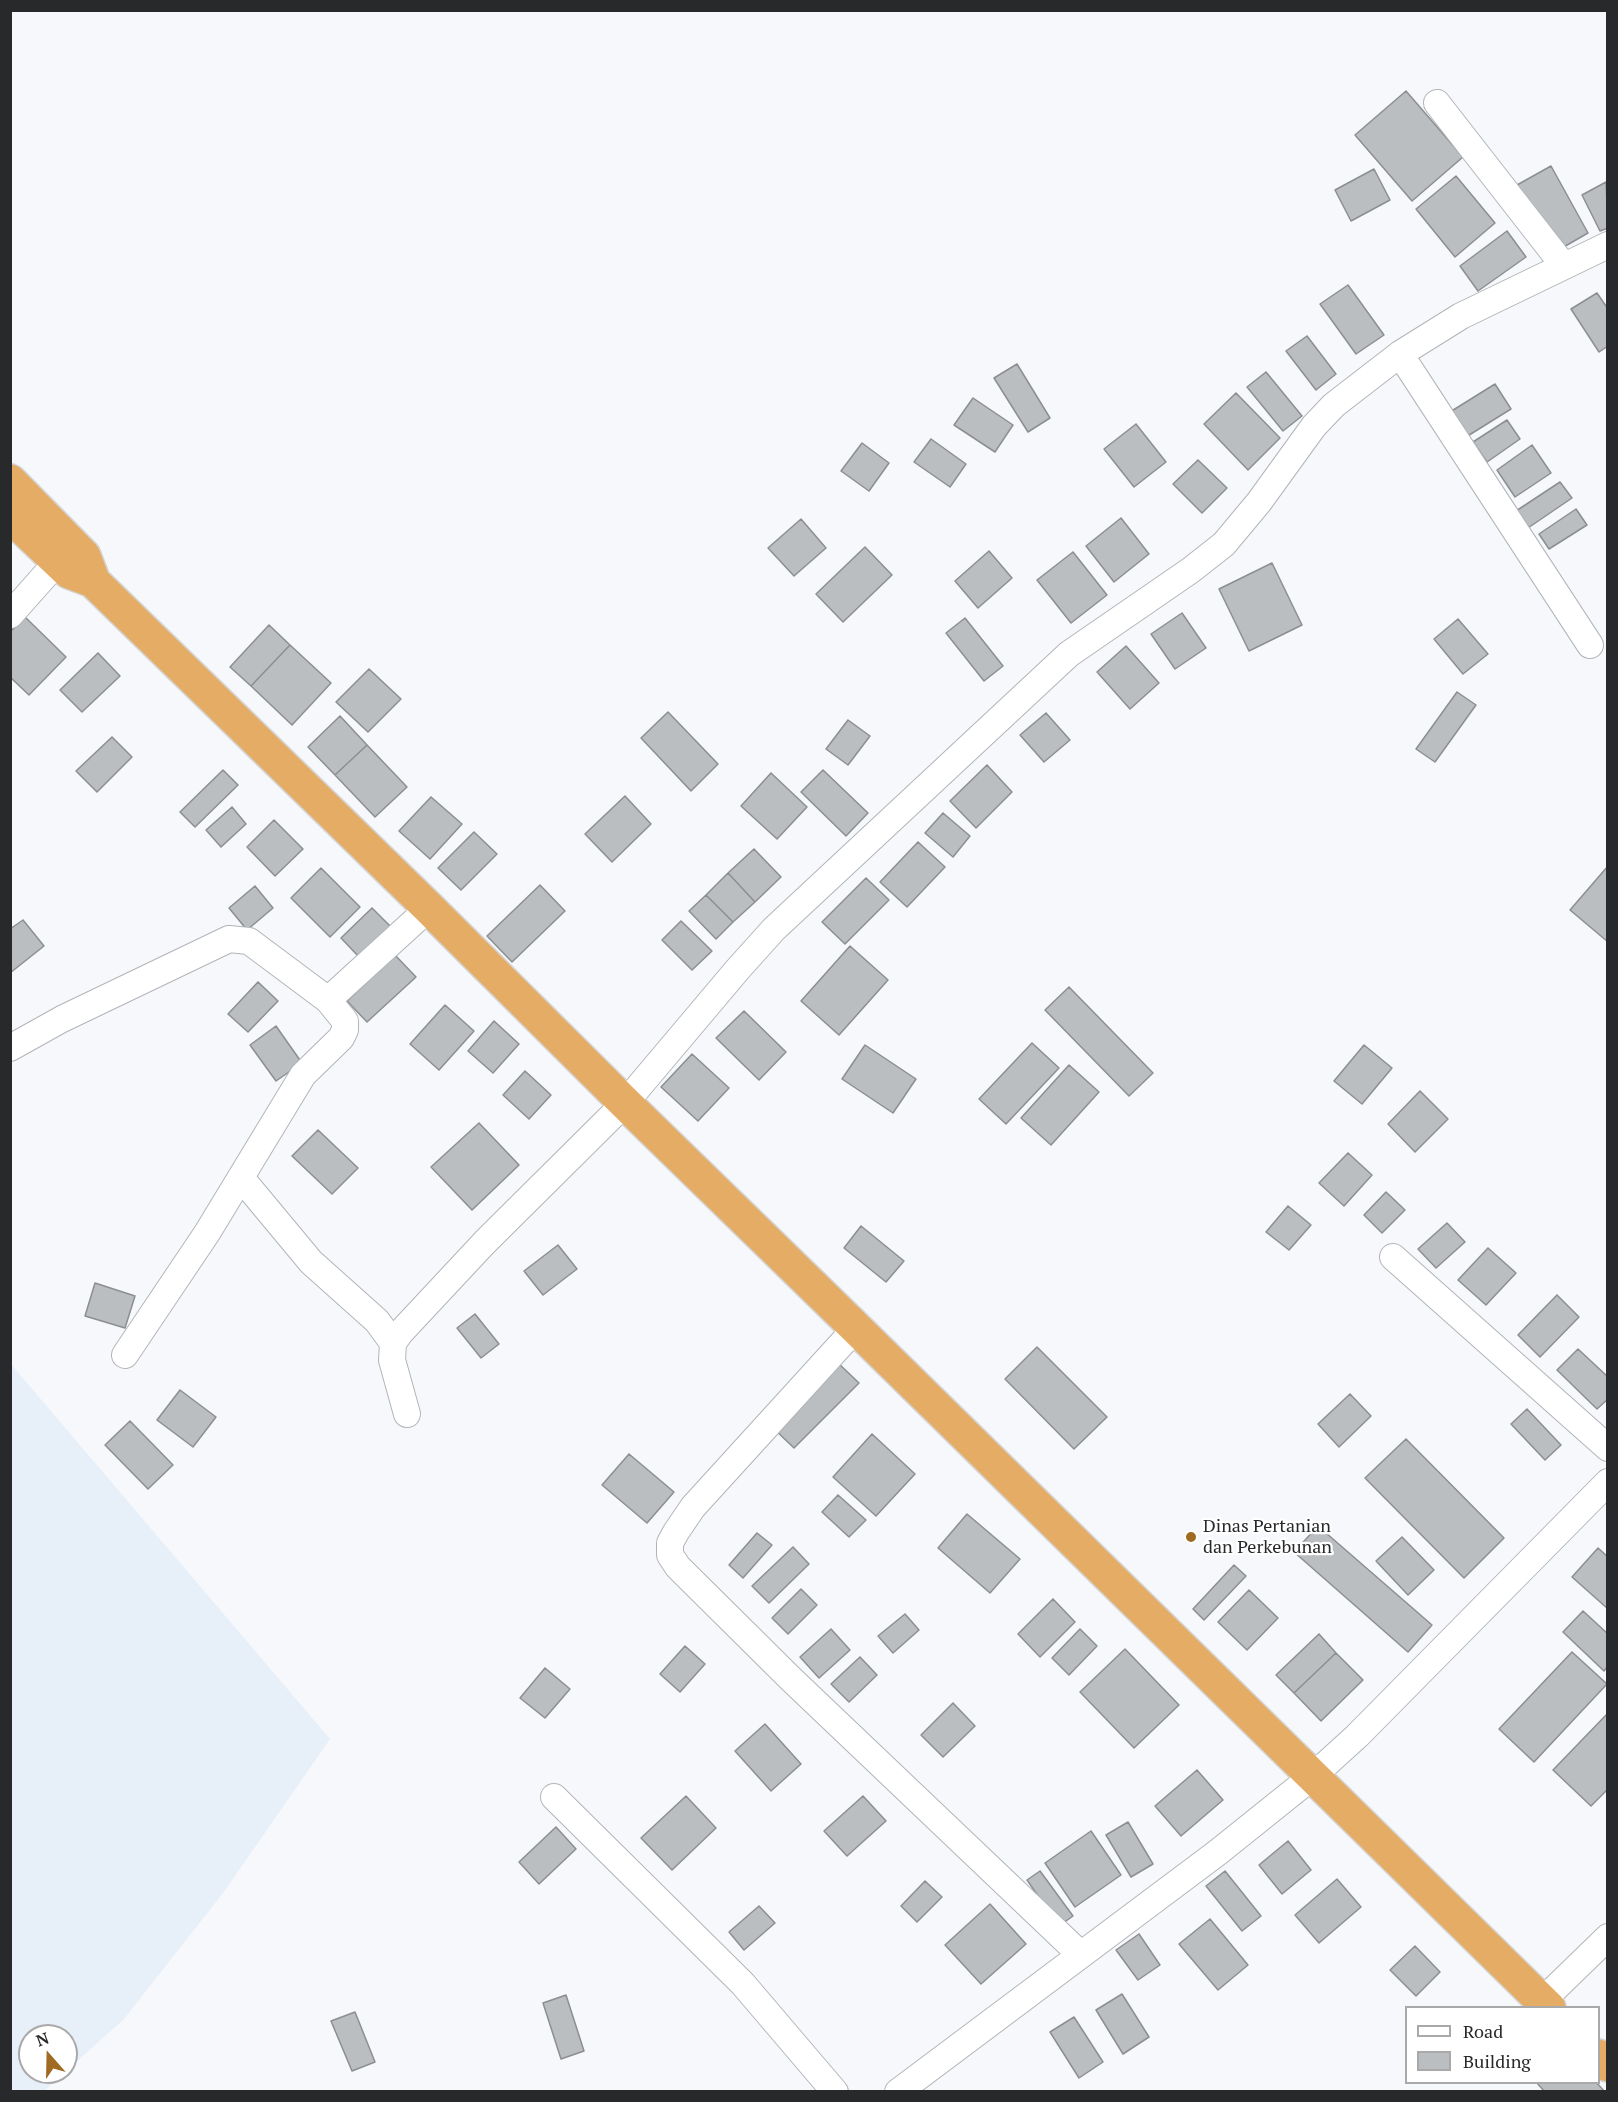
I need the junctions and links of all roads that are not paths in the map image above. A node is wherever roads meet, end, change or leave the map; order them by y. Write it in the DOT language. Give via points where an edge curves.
graph roads {
  1 [pos="1437,103"];
  2 [pos="1608,244"];
  3 [pos="1564,266"];
  4 [pos="1400,354"];
  5 [pos="10,481"];
  6 [pos="10,516"];
  7 [pos="58,561"];
  8 [pos="93,580"];
  9 [pos="10,615"];
  10 [pos="1590,645"];
  11 [pos="429,908"];
  12 [pos="328,1000"];
  13 [pos="10,1048"];
  14 [pos="625,1104"];
  15 [pos="242,1179"];
  16 [pos="1393,1257"];
  17 [pos="856,1328"];
  18 [pos="393,1343"];
  19 [pos="124,1355"];
  20 [pos="406,1414"];
  21 [pos="1608,1448"];
  22 [pos="1604,1492"];
  23 [pos="1313,1776"];
  24 [pos="554,1797"];
  25 [pos="1608,1937"];
  26 [pos="1080,1954"];
  27 [pos="1546,2004"];
  28 [pos="835,2091"];
  29 [pos="898,2091"];
  1 -- 3 [label="street"];
  2 -- 3 [label="street"];
  3 -- 4 [label="street" via="1461,316"];
  4 -- 10 [label="street"];
  4 -- 14 [label="street" via="1323,415 1224,544 1069,654 774,929"];
  5 -- 8 [label="highway" via="84,556"];
  6 -- 7 [label="highway"];
  7 -- 8 [label="highway" via="69,572"];
  7 -- 9 [label="street"];
  8 -- 11 [label="highway"];
  11 -- 12 [label="street"];
  11 -- 14 [label="highway"];
  12 -- 13 [label="street" via="249,941 229,939"];
  12 -- 15 [label="street" via="345,1021 345,1030 303,1075"];
  14 -- 17 [label="highway"];
  14 -- 18 [label="street" via="485,1242"];
  15 -- 18 [label="street" via="311,1262 377,1321"];
  15 -- 19 [label="street"];
  16 -- 21 [label="street"];
  17 -- 23 [label="highway"];
  17 -- 26 [label="street" via="693,1507 670,1543 671,1560"];
  18 -- 20 [label="street" via="392,1360"];
  22 -- 23 [label="street"];
  23 -- 26 [label="street"];
  23 -- 27 [label="highway"];
  24 -- 28 [label="street" via="736,1978"];
  25 -- 27 [label="street"];
  26 -- 29 [label="street"];
}
